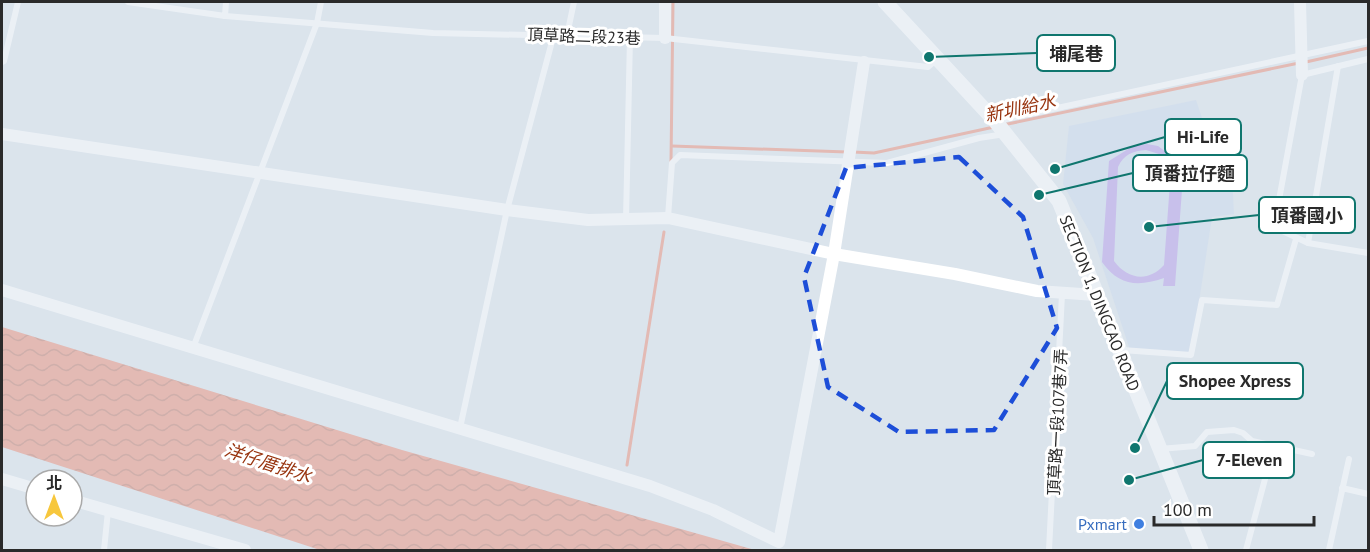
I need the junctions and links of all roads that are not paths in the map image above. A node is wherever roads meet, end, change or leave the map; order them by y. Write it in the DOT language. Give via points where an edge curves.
graph roads {
  1 [pos="18,2"];
  2 [pos="128,2"];
  3 [pos="226,2"];
  4 [pos="321,2"];
  5 [pos="574,2"];
  6 [pos="665,2"];
  7 [pos="885,2"];
  8 [pos="1300,2"];
  9 [pos="225,16"];
  10 [pos="317,22"];
  11 [pos="554,34"];
  12 [pos="567,34"];
  13 [pos="630,37"];
  14 [pos="665,38"];
  15 [pos="1368,41"];
  16 [pos="1299,55"];
  17 [pos="939,58"];
  18 [pos="1368,59"];
  19 [pos="2,62"];
  20 [pos="864,62"];
  21 [pos="1338,66"];
  22 [pos="1302,75"];
  23 [pos="1001,128"];
  24 [pos="2,134"];
  25 [pos="849,164"];
  26 [pos="258,172"];
  27 [pos="507,210"];
  28 [pos="668,218"];
  29 [pos="626,221"];
  30 [pos="1296,239"];
  31 [pos="1308,243"];
  32 [pos="1368,253"];
  33 [pos="834,254"];
  34 [pos="2,290"];
  35 [pos="1062,294"];
  36 [pos="1096,295"];
  37 [pos="193,348"];
  38 [pos="1118,350"];
  39 [pos="459,428"];
  40 [pos="1158,450"];
  41 [pos="1312,454"];
  42 [pos="1349,459"];
  43 [pos="2,478"];
  44 [pos="1265,479"];
  45 [pos="24,485"];
  46 [pos="1342,488"];
  47 [pos="1368,494"];
  48 [pos="84,504"];
  49 [pos="108,511"];
  50 [pos="104,550"];
  51 [pos="245,550"];
  52 [pos="1049,550"];
  53 [pos="1201,550"];
  54 [pos="1246,550"];
  55 [pos="1329,550"];
  1 -- 19 [label="lane"];
  2 -- 9 [label="lane, 頂草路二段23巷"];
  3 -- 9 [label="lane"];
  4 -- 10 [label="lane"];
  5 -- 12 [label="lane"];
  6 -- 14 [label="street"];
  7 -- 17 [label="street, SECTION 1, DINGCAO ROAD"];
  8 -- 16 [label="street"];
  9 -- 10 [label="lane, 頂草路二段23巷"];
  10 -- 11 [label="lane, 頂草路二段23巷" via="433,33"];
  10 -- 26 [label="lane"];
  11 -- 12 [label="lane, 頂草路二段23巷"];
  11 -- 27 [label="lane"];
  12 -- 13 [label="lane, 頂草路二段23巷"];
  13 -- 14 [label="lane, 頂草路二段23巷"];
  13 -- 29 [label="lane"];
  14 -- 20 [label="lane, 頂草路二段23巷"];
  15 -- 16 [label="lane"];
  16 -- 22 [label="street"];
  16 -- 23 [label="lane"];
  17 -- 20 [label="lane, 頂草路二段23巷" via="928,67"];
  17 -- 23 [label="street, SECTION 1, DINGCAO ROAD"];
  18 -- 21 [label="lane"];
  20 -- 25 [label="street"];
  21 -- 22 [label="lane"];
  21 -- 31 [label="lane"];
  22 -- 30 [label="lane" via="1274,227"];
  23 -- 25 [label="lane" via="979,138 887,163"];
  23 -- 36 [label="street, SECTION 1, DINGCAO ROAD" via="1059,201"];
  24 -- 26 [label="street"];
  25 -- 28 [label="lane" via="680,155 672,163"];
  25 -- 33 [label="street"];
  26 -- 27 [label="street"];
  26 -- 37 [label="lane"];
  27 -- 29 [label="street"];
  27 -- 39 [label="lane"];
  28 -- 29 [label="street"];
  28 -- 33 [label="street"];
  30 -- 31 [label="lane"];
  30 -- 38 [label="lane" via="1277,305 1202,300 1191,354"];
  31 -- 32 [label="lane"];
  33 -- 35 [label="street"];
  33 -- 39 [label="street" via="779,542 713,510 650,486"];
  34 -- 37 [label="street"];
  35 -- 36 [label="street"];
  35 -- 52 [label="lane, 頂草路一段107巷7弄"];
  36 -- 38 [label="street, SECTION 1, DINGCAO ROAD"];
  37 -- 39 [label="street"];
  38 -- 40 [label="street, SECTION 1, DINGCAO ROAD"];
  40 -- 41 [label="lane" via="1195,446 1207,432 1226,429 1243,433 1252,441"];
  40 -- 53 [label="street, SECTION 1, DINGCAO ROAD"];
  42 -- 46 [label="lane"];
  43 -- 45 [label="street"];
  44 -- 54 [label="lane"];
  46 -- 47 [label="lane"];
  46 -- 55 [label="lane"];
  48 -- 49 [label="street"];
  49 -- 50 [label="lane"];
  49 -- 51 [label="street"];
}
